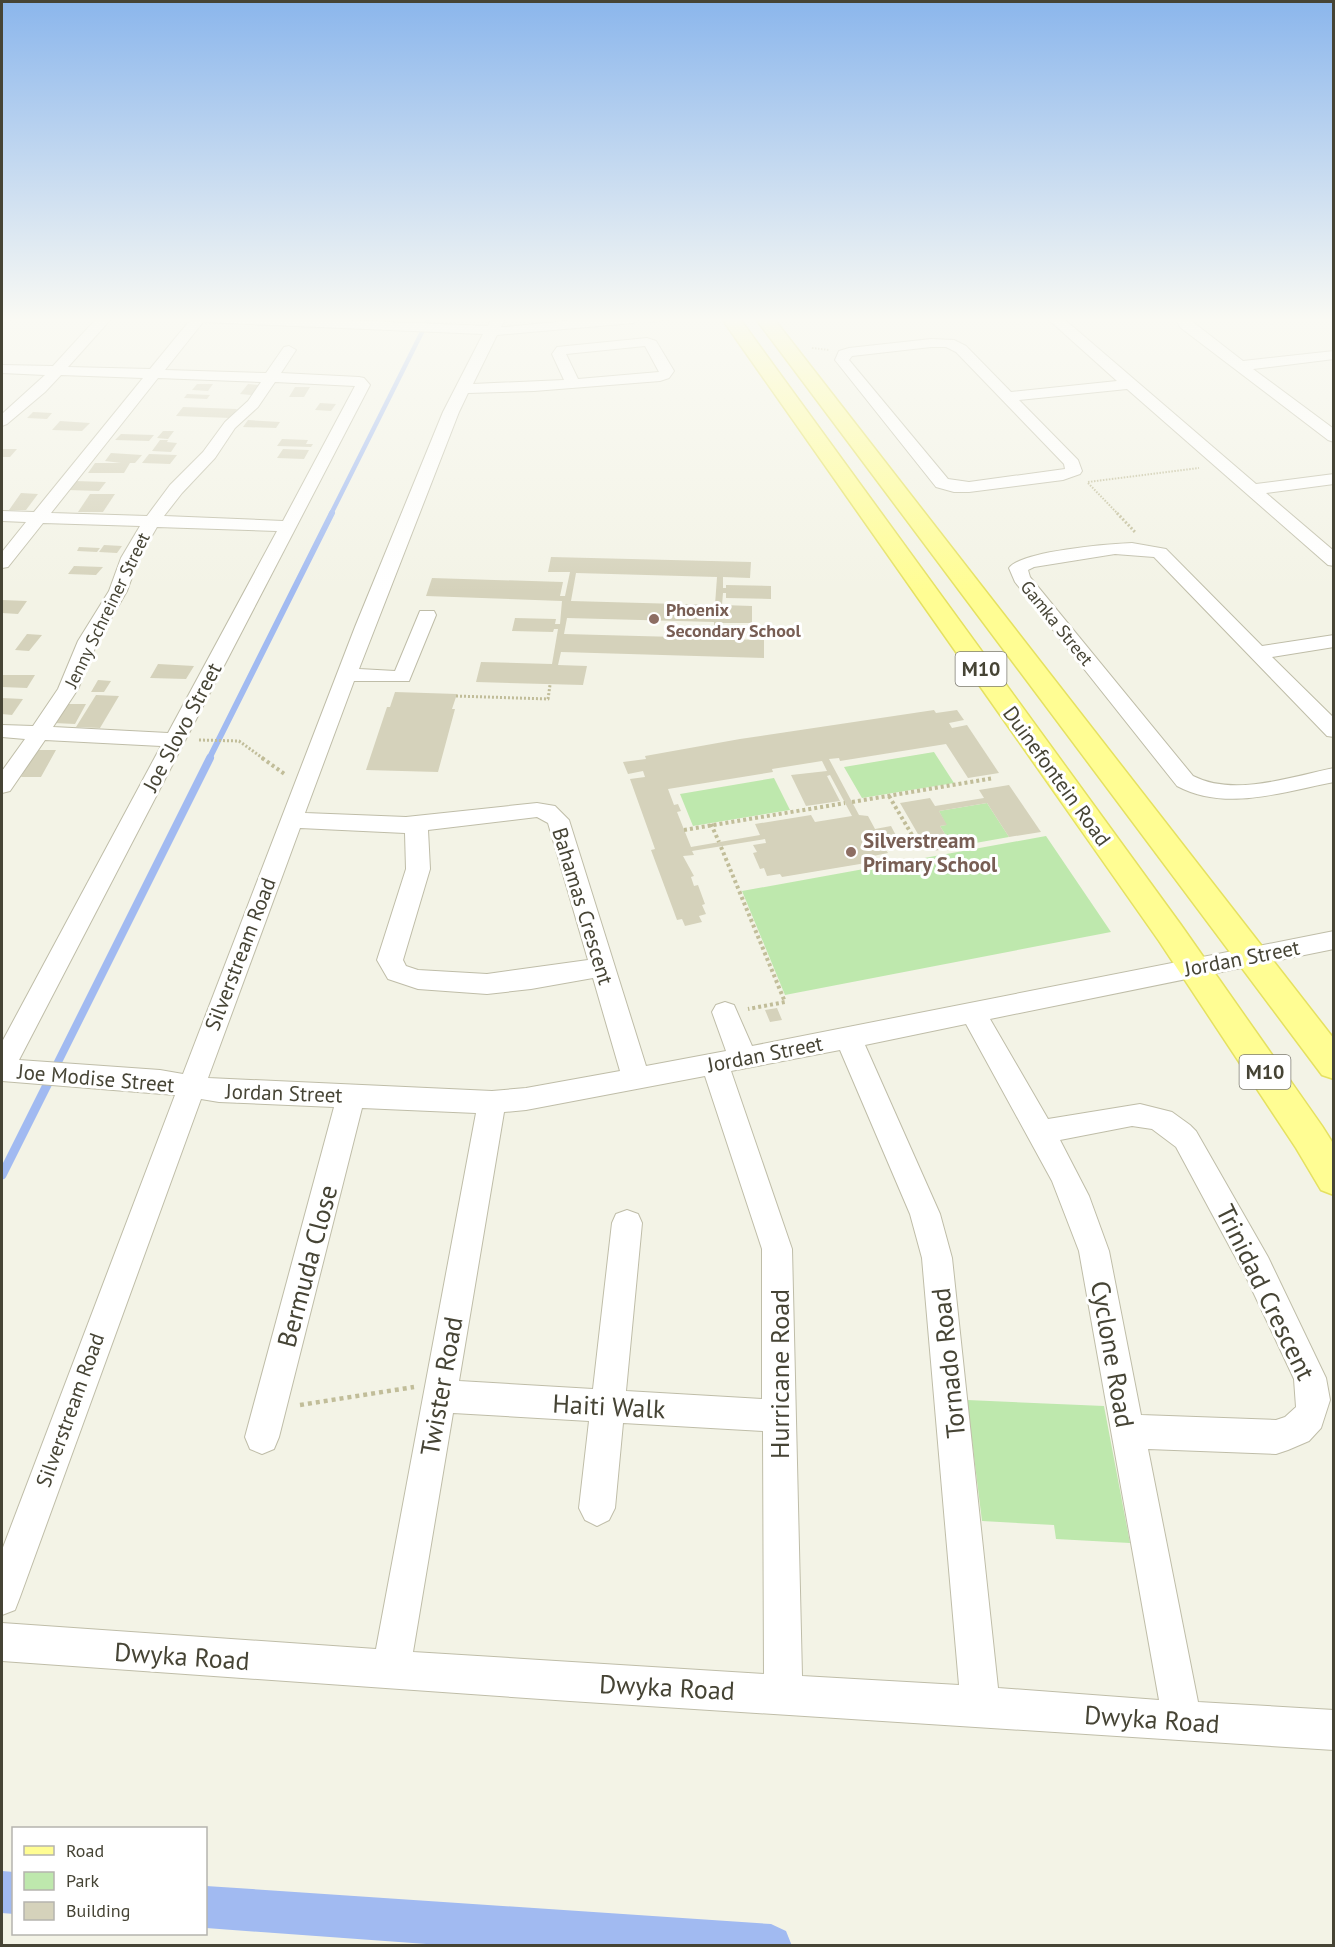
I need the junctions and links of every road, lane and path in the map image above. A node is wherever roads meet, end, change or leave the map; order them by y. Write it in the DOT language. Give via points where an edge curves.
graph roads {
  1 [pos="16,410"];
  2 [pos="125,410"];
  3 [pos="247,410"];
  4 [pos="351,410"];
  5 [pos="453,410"];
  6 [pos="796,410"];
  7 [pos="834,410"];
  8 [pos="881,410"];
  9 [pos="1020,410"];
  10 [pos="1158,410"];
  11 [pos="1298,410"];
  12 [pos="2,421"];
  13 [pos="1334,437"];
  14 [pos="1204,468"];
  15 [pos="1079,478"];
  16 [pos="1334,479"];
  17 [pos="1087,483"];
  18 [pos="1251,490"];
  19 [pos="2,516"];
  20 [pos="38,517"];
  21 [pos="151,522"];
  22 [pos="290,526"];
  23 [pos="1137,533"];
  24 [pos="1334,561"];
  25 [pos="2,563"];
  26 [pos="427,615"];
  27 [pos="1334,641"];
  28 [pos="1258,653"];
  29 [pos="346,675"];
  30 [pos="550,685"];
  31 [pos="456,696"];
  32 [pos="2,731"];
  33 [pos="1334,731"];
  34 [pos="40,732"];
  35 [pos="211,739"];
  36 [pos="176,740"];
  37 [pos="1334,775"];
  38 [pos="288,777"];
  39 [pos="994,778"];
  40 [pos="2,786"];
  41 [pos="889,796"];
  42 [pos="852,802"];
  43 [pos="845,803"];
  44 [pos="291,820"];
  45 [pos="416,824"];
  46 [pos="711,825"];
  47 [pos="684,830"];
  48 [pos="915,840"];
  49 [pos="1334,940"];
  50 [pos="1250,956"];
  51 [pos="602,967"];
  52 [pos="1193,968"];
  53 [pos="972,1012"];
  54 [pos="726,1013"];
  55 [pos="848,1038"];
  56 [pos="729,1061"];
  57 [pos="1334,1065"];
  58 [pos="2,1068"];
  59 [pos="636,1079"];
  60 [pos="191,1086"];
  61 [pos="351,1096"];
  62 [pos="492,1102"];
  63 [pos="1041,1132"];
  64 [pos="1334,1179"];
  65 [pos="627,1223"];
  66 [pos="431,1391"];
  67 [pos="299,1406"];
  68 [pos="607,1406"];
  69 [pos="779,1416"];
  70 [pos="1126,1431"];
  71 [pos="262,1437"];
  72 [pos="597,1508"];
  73 [pos="2,1597"];
  74 [pos="2,1642"];
  75 [pos="391,1670"];
  76 [pos="783,1694"];
  77 [pos="980,1706"];
  78 [pos="1182,1721"];
  79 [pos="1334,1730"];
  1 -- 12 [label="street"];
  2 -- 20 [label="street"];
  3 -- 21 [label="street, Jenny Schreiner Street"];
  4 -- 22 [label="street, Joe Slovo Street"];
  5 -- 29 [label="street, Silverstream Road"];
  6 -- 52 [label="main road, Duinefontein Road / M10"];
  7 -- 50 [label="main road, Duinefontein Road / M10"];
  8 -- 9 [label="street" via="938,479 954,487 1052,477 1074,471 1072,463"];
  10 -- 18 [label="street"];
  11 -- 13 [label="street"];
  14 -- 17 [label="path"];
  15 -- 17 [label="path"];
  16 -- 18 [label="street"];
  17 -- 23 [label="path"];
  18 -- 24 [label="street"];
  19 -- 20 [label="street"];
  20 -- 21 [label="street"];
  20 -- 25 [label="street"];
  21 -- 22 [label="street"];
  21 -- 34 [label="street, Jenny Schreiner Street" via="130,558 118,591 88,641 68,689"];
  22 -- 36 [label="street, Joe Slovo Street"];
  26 -- 29 [label="street" via="402,677"];
  27 -- 28 [label="street"];
  28 -- 33 [label="street, Gamka Street"];
  28 -- 37 [label="street, Gamka Street" via="1166,557 1152,549 1132,547 1029,562 1018,568 1020,578 1193,787 1230,794"];
  29 -- 44 [label="street, Silverstream Road"];
  30 -- 31 [label="path" via="548,699"];
  32 -- 34 [label="street"];
  34 -- 36 [label="street"];
  34 -- 40 [label="street, Jenny Schreiner Street"];
  35 -- 38 [label="path" via="239,741"];
  36 -- 58 [label="street, Joe Slovo Street"];
  39 -- 41 [label="path"];
  41 -- 42 [label="path"];
  41 -- 48 [label="path"];
  43 -- 46 [label="path"];
  44 -- 45 [label="street, Bahamas Crescent"];
  44 -- 60 [label="street, Silverstream Road"];
  45 -- 51 [label="street, Bahamas Crescent" via="526,810 554,815"];
  45 -- 51 [label="street" via="418,869 390,960 396,973 419,980 483,984"];
  46 -- 47 [label="path"];
  46 -- 54 [label="path" via="785,1002"];
  49 -- 50 [label="street, Jordan Street"];
  50 -- 52 [label="street, Jordan Street"];
  50 -- 57 [label="main road, Duinefontein Road / M10"];
  51 -- 59 [label="street, Bahamas Crescent"];
  52 -- 53 [label="street, Jordan Street"];
  52 -- 64 [label="main road, Duinefontein Road / M10"];
  53 -- 55 [label="street, Jordan Street"];
  53 -- 63 [label="street, Cyclone Road"];
  54 -- 56 [label="street, Hurricane Road"];
  55 -- 56 [label="street, Jordan Street"];
  55 -- 77 [label="street, Tornado Road" via="925,1214 937,1258"];
  56 -- 59 [label="street, Jordan Street"];
  56 -- 69 [label="street, Hurricane Road" via="777,1249"];
  58 -- 60 [label="street, Joe Modise Street"];
  59 -- 62 [label="street, Jordan Street" via="543,1097"];
  60 -- 61 [label="street, Jordan Street" via="219,1091"];
  60 -- 73 [label="street, Silverstream Road"];
  61 -- 62 [label="street, Jordan Street"];
  61 -- 71 [label="street, Bermuda Close"];
  62 -- 66 [label="street, Twister Road"];
  63 -- 70 [label="street, Cyclone Road" via="1087,1226"];
  63 -- 70 [label="street, Trinidad Crescent" via="1132,1115 1147,1115 1176,1128 1186,1139 1257,1267 1315,1394 1308,1422 1293,1433 1276,1437"];
  65 -- 68 [label="street"];
  66 -- 67 [label="path"];
  66 -- 68 [label="street, Haiti Walk"];
  66 -- 75 [label="street, Twister Road"];
  68 -- 69 [label="street, Haiti Walk"];
  68 -- 72 [label="street"];
  69 -- 76 [label="street, Hurricane Road"];
  70 -- 78 [label="street, Cyclone Road"];
  74 -- 75 [label="street, Dwyka Road"];
  75 -- 76 [label="street, Dwyka Road"];
  76 -- 77 [label="street, Dwyka Road"];
  77 -- 78 [label="street, Dwyka Road"];
  78 -- 79 [label="street, Dwyka Road"];
}
